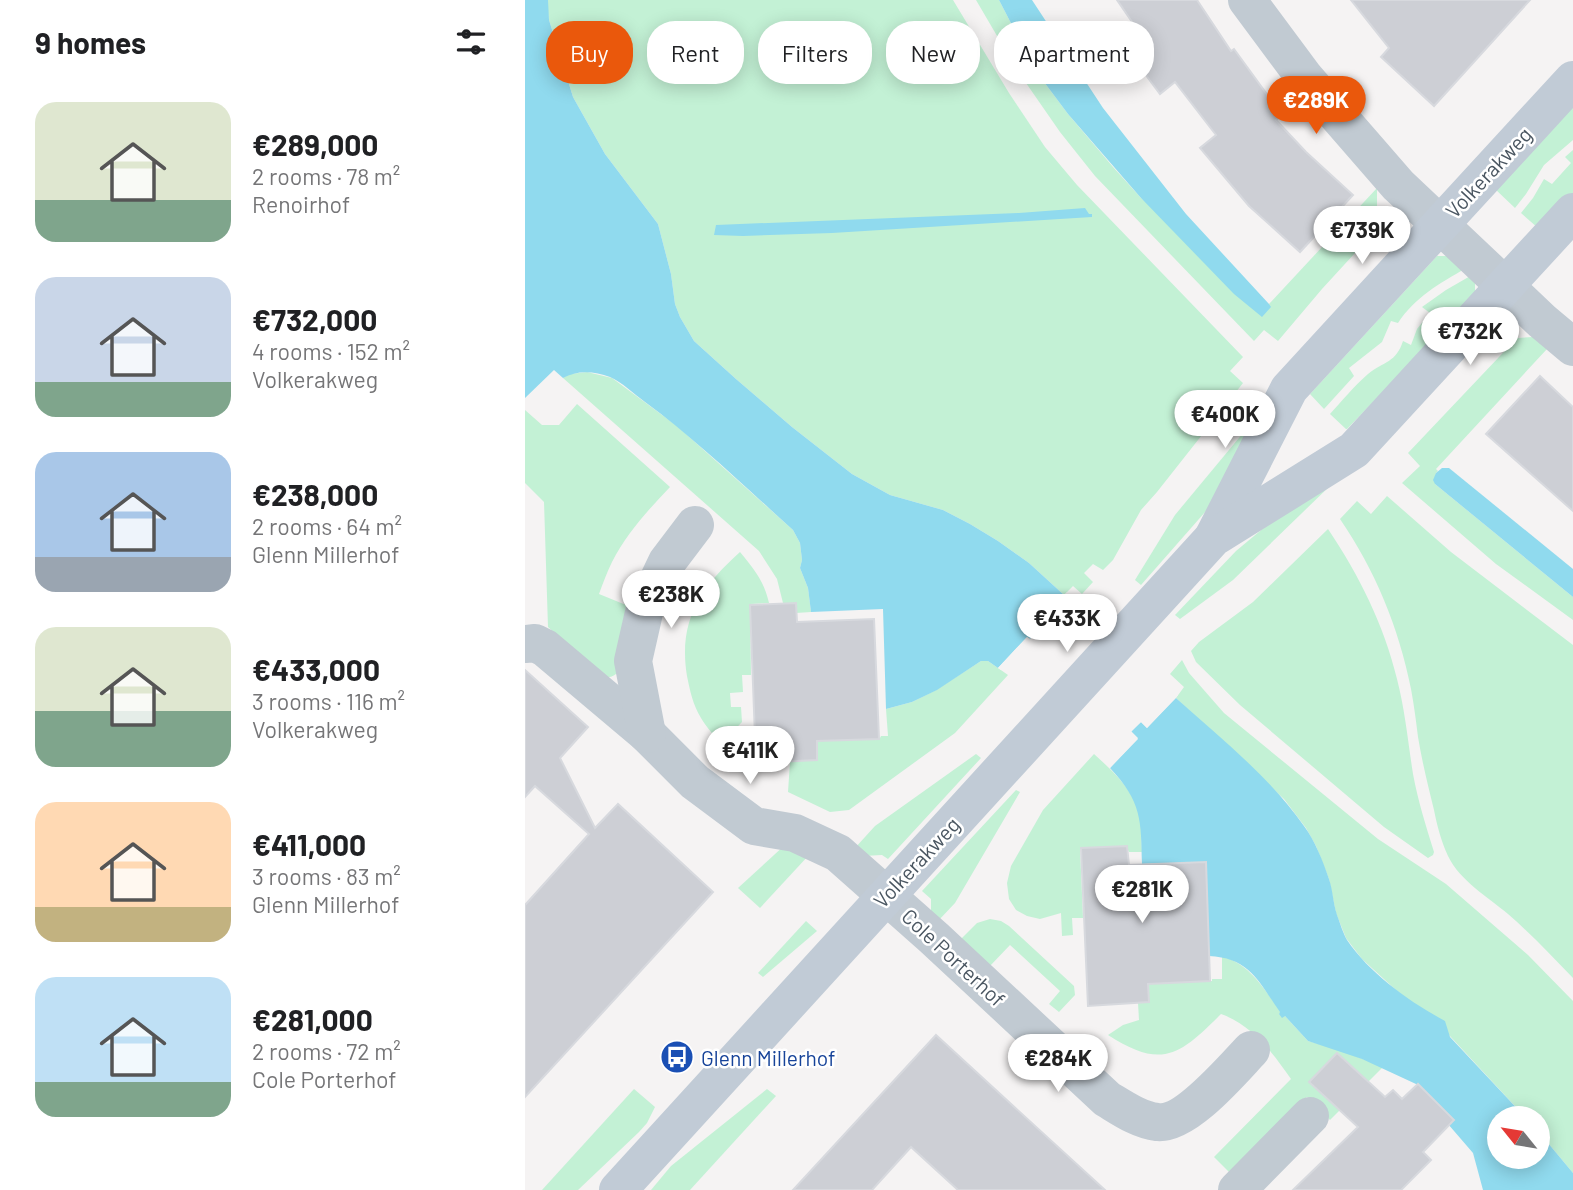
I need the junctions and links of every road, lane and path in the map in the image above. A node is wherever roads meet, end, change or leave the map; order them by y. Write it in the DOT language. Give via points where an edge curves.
graph roads {
  1 [pos="1247,0"];
  2 [pos="1573,80"];
  3 [pos="1573,212"];
  4 [pos="1440,225"];
  5 [pos="1504,286"];
  6 [pos="1573,347"];
  7 [pos="695,525"];
  8 [pos="1213,538"];
  9 [pos="525,644"];
  10 [pos="647,734"];
  11 [pos="886,895"];
  12 [pos="1251,1050"];
  13 [pos="1310,1116"];
  14 [pos="617,1189"];
  15 [pos="1237,1190"];
  1 -- 4 [label="street" via="1314,88 1398,185"];
  2 -- 4 [label="street, Volkerakweg"];
  3 -- 5 [label="street, Volkerakweg"];
  4 -- 5 [label="street"];
  4 -- 8 [label="street, Volkerakweg" via="1289,389"];
  5 -- 6 [label="street"];
  5 -- 8 [label="street, Volkerakweg" via="1354,450"];
  7 -- 10 [label="street" via="667,562 645,608 633,661"];
  8 -- 11 [label="street, Volkerakweg"];
  9 -- 10 [label="street" via="545,648"];
  10 -- 11 [label="street" via="695,782 754,826 795,833 838,853"];
  11 -- 12 [label="street, Cole Porterhof" via="1107,1099 1136,1116 1157,1123 1187,1112"];
  11 -- 14 [label="street, Volkerakweg"];
  13 -- 15 [label="street"];
}
